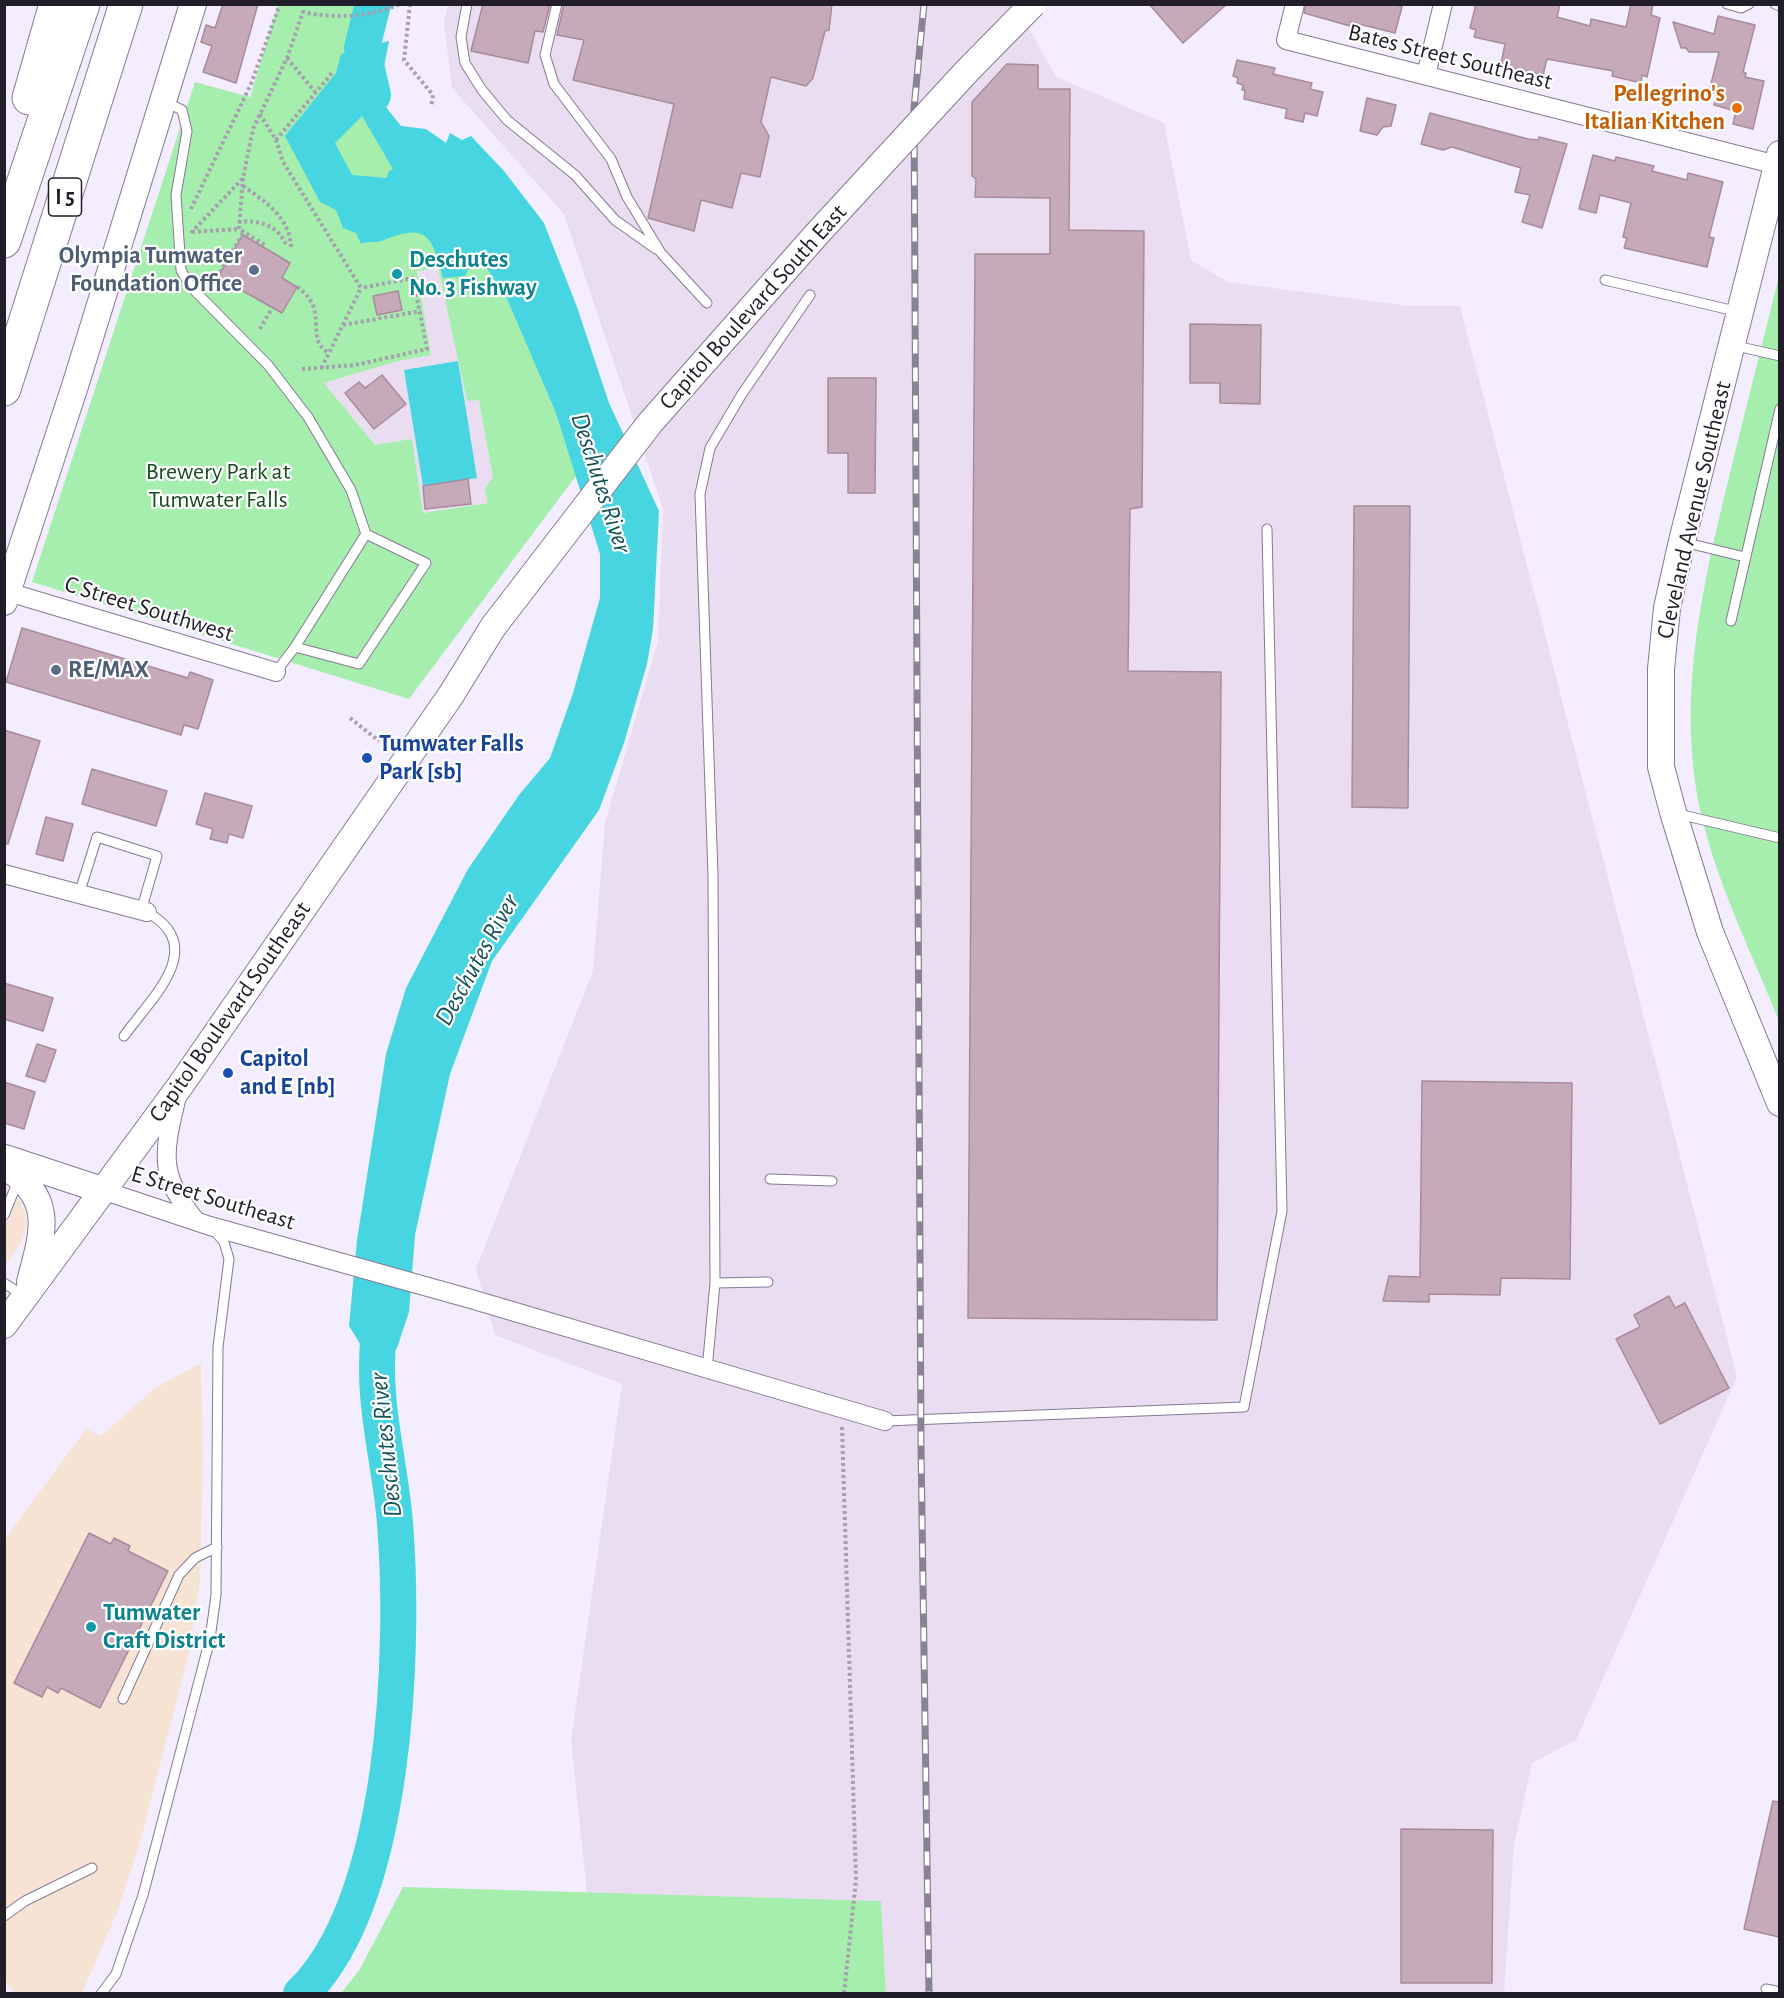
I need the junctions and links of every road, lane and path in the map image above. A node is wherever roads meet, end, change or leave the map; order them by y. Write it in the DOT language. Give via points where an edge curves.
graph roads {
  1 [pos="56,4"];
  2 [pos="83,4"];
  3 [pos="126,4"];
  4 [pos="193,4"];
  5 [pos="280,4"];
  6 [pos="305,4"];
  7 [pos="400,4"];
  8 [pos="410,4"];
  9 [pos="466,4"];
  10 [pos="557,4"];
  11 [pos="1033,4"];
  12 [pos="1295,4"];
  13 [pos="1443,4"];
  14 [pos="1727,4"];
  15 [pos="1749,4"];
  16 [pos="303,12"];
  17 [pos="287,58"];
  18 [pos="332,73"];
  19 [pos="1426,75"];
  20 [pos="315,92"];
  21 [pos="164,100"];
  22 [pos="431,107"];
  23 [pos="260,113"];
  24 [pos="276,140"];
  25 [pos="1778,159"];
  26 [pos="4,178"];
  27 [pos="243,178"];
  28 [pos="243,186"];
  29 [pos="238,222"];
  30 [pos="179,227"];
  31 [pos="241,231"];
  32 [pos="192,232"];
  33 [pos="4,241"];
  34 [pos="180,244"];
  35 [pos="286,244"];
  36 [pos="265,245"];
  37 [pos="291,247"];
  38 [pos="661,253"];
  39 [pos="1605,280"];
  40 [pos="297,287"];
  41 [pos="361,288"];
  42 [pos="210,289"];
  43 [pos="810,295"];
  44 [pos="707,303"];
  45 [pos="271,310"];
  46 [pos="421,311"];
  47 [pos="1741,312"];
  48 [pos="343,325"];
  49 [pos="260,329"];
  50 [pos="1732,345"];
  51 [pos="329,353"];
  52 [pos="1779,356"];
  53 [pos="322,367"];
  54 [pos="302,369"];
  55 [pos="4,389"];
  56 [pos="1779,409"];
  57 [pos="1267,529"];
  58 [pos="366,534"];
  59 [pos="1682,541"];
  60 [pos="1745,557"];
  61 [pos="6,597"];
  62 [pos="1731,621"];
  63 [pos="295,647"];
  64 [pos="276,672"];
  65 [pos="451,695"];
  66 [pos="350,718"];
  67 [pos="379,741"];
  68 [pos="1673,813"];
  69 [pos="1779,838"];
  70 [pos="4,874"];
  71 [pos="79,894"];
  72 [pos="144,911"];
  73 [pos="124,1036"];
  74 [pos="180,1086"];
  75 [pos="1779,1103"];
  76 [pos="10,1167"];
  77 [pos="770,1179"];
  78 [pos="832,1181"];
  79 [pos="105,1191"];
  80 [pos="4,1215"];
  81 [pos="203,1223"];
  82 [pos="768,1282"];
  83 [pos="4,1283"];
  84 [pos="715,1283"];
  85 [pos="26,1297"];
  86 [pos="4,1325"];
  87 [pos="707,1370"];
  88 [pos="816,1401"];
  89 [pos="885,1421"];
  90 [pos="217,1547"];
  91 [pos="123,1699"];
  92 [pos="92,1868"];
  93 [pos="4,1916"];
  94 [pos="1766,1989"];
  95 [pos="1779,1992"];
  96 [pos="100,1994"];
  97 [pos="844,1994"];
  1 -- 26 [label="highway"];
  2 -- 33 [label="highway, I 5"];
  3 -- 55 [label="highway, I 5"];
  4 -- 21 [label="main road"];
  5 -- 30 [label="path" via="251,84 195,203"];
  6 -- 16 [label="path"];
  7 -- 16 [label="path" via="329,18"];
  8 -- 22 [label="path" via="404,60 433,95"];
  9 -- 38 [label="lane" via="462,37 465,63 482,90 507,120 575,175 615,220"];
  10 -- 38 [label="lane" via="545,55 554,84 611,159 627,197"];
  11 -- 65 [label="main road, Capitol Boulevard South East, bridge" via="816,235 650,423 493,627"];
  12 -- 19 [label="street, Bates Street Southeast" via="1286,40"];
  13 -- 19 [label="street"];
  14 -- 15 [label="lane" via="1742,8"];
  16 -- 17 [label="path"];
  17 -- 20 [label="path"];
  17 -- 23 [label="path"];
  18 -- 20 [label="path"];
  19 -- 25 [label="street, Bates Street Southeast"];
  20 -- 24 [label="path"];
  21 -- 30 [label="lane" via="182,110 187,125 176,195"];
  21 -- 61 [label="main road"];
  23 -- 24 [label="path"];
  23 -- 27 [label="path"];
  24 -- 41 [label="path" via="283,162"];
  25 -- 47 [label="main road, Cleveland Avenue Southeast"];
  27 -- 28 [label="path"];
  27 -- 32 [label="path"];
  28 -- 29 [label="path"];
  28 -- 37 [label="path" via="286,224"];
  29 -- 31 [label="path"];
  29 -- 35 [label="path" via="255,220 271,226"];
  30 -- 34 [label="lane"];
  31 -- 32 [label="path"];
  31 -- 36 [label="path"];
  31 -- 42 [label="path"];
  32 -- 34 [label="path"];
  34 -- 58 [label="lane" via="181,270 190,286 268,365 324,440 351,490"];
  38 -- 44 [label="lane"];
  39 -- 47 [label="lane"];
  40 -- 51 [label="path" via="314,304 318,343"];
  41 -- 46 [label="path" via="414,278"];
  41 -- 48 [label="path"];
  43 -- 84 [label="lane" via="710,448 700,494 713,876"];
  45 -- 49 [label="path"];
  46 -- 48 [label="path"];
  46 -- 53 [label="path" via="427,349 356,365"];
  47 -- 50 [label="main road, Cleveland Avenue Southeast"];
  48 -- 51 [label="path"];
  50 -- 52 [label="lane"];
  50 -- 59 [label="main road, Cleveland Avenue Southeast"];
  51 -- 53 [label="path"];
  53 -- 54 [label="path"];
  56 -- 60 [label="lane"];
  57 -- 89 [label="lane" via="1282,1210 1244,1407"];
  58 -- 63 [label="lane"];
  58 -- 63 [label="lane" via="426,563 359,664"];
  59 -- 60 [label="lane"];
  59 -- 68 [label="main road, Cleveland Avenue Southeast" via="1667,608 1661,669 1661,767"];
  60 -- 62 [label="lane"];
  61 -- 64 [label="street, C Street Southwest"];
  63 -- 64 [label="lane"];
  65 -- 74 [label="main road, Capitol Boulevard Southeast"];
  66 -- 67 [label="path"];
  68 -- 69 [label="lane"];
  68 -- 75 [label="main road, Cleveland Avenue Southeast" via="1710,932"];
  70 -- 71 [label="street"];
  71 -- 72 [label="street"];
  71 -- 72 [label="lane" via="97,837 157,856"];
  72 -- 73 [label="lane" via="163,921 177,947 166,978"];
  74 -- 79 [label="main road, Capitol Boulevard Southeast"];
  74 -- 81 [label="street" via="165,1157 177,1198"];
  76 -- 79 [label="main road"];
  76 -- 80 [label="lane"];
  76 -- 85 [label="main road" via="34,1191 42,1219 41,1239"];
  77 -- 78 [label="lane"];
  79 -- 81 [label="street, E Street Southeast"];
  79 -- 85 [label="main road, Capitol Boulevard Southeast"];
  81 -- 87 [label="street, E Street Southeast"];
  81 -- 90 [label="lane" via="224,1242 229,1259 218,1347"];
  82 -- 84 [label="lane"];
  83 -- 85 [label="lane"];
  84 -- 87 [label="lane"];
  85 -- 86 [label="main road, Capitol Boulevard Southeast"];
  87 -- 88 [label="street, E Street Southeast"];
  88 -- 89 [label="street, E Street Southeast"];
  88 -- 97 [label="path" via="842,1425 844,1455 856,1880"];
  90 -- 91 [label="lane" via="195,1558 179,1575"];
  90 -- 96 [label="lane" via="210,1639 181,1756 143,1895 116,1974"];
  92 -- 93 [label="lane" via="25,1901"];
  94 -- 95 [label="lane"];
}
